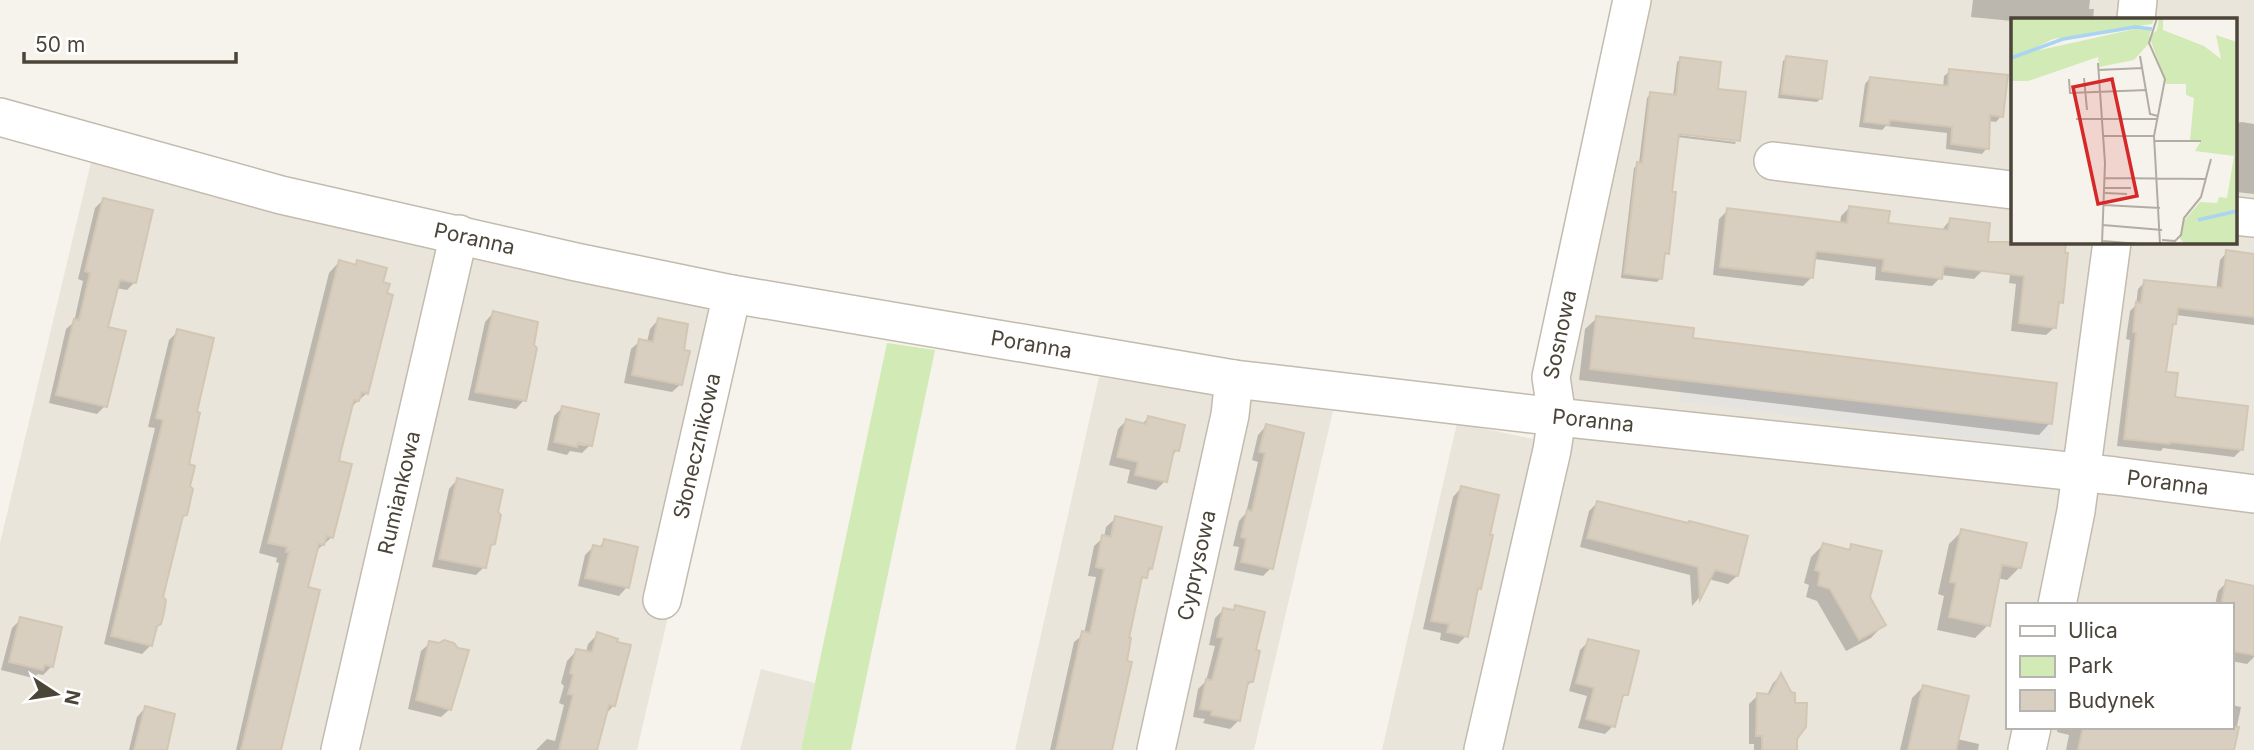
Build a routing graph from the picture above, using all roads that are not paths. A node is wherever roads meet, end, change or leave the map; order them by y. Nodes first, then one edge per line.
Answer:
1 (1632, 0) edge
2 (2138, 0) edge
3 (2136, 18) edge
4 (0, 117) edge
5 (1773, 161) dead end
6 (2011, 190) edge
7 (2236, 216) edge
8 (2254, 218) edge
9 (459, 234) junction
10 (2112, 243) edge
11 (732, 294) junction
12 (1234, 379) junction
13 (1557, 417) junction
14 (2081, 473) junction
15 (2254, 494) edge
16 (662, 600) dead end
17 (2057, 603) edge
18 (2032, 729) edge
19 (340, 750) edge
20 (1156, 750) edge
21 (1483, 750) edge
22 (2027, 750) edge

1 - 13 street, Sosnowa
2 - 3 street
4 - 9 street, Poranna
5 - 6 street
7 - 8 street
9 - 11 street, Poranna
9 - 19 street, Rumiankowa
10 - 14 street
11 - 12 street, Poranna
11 - 16 street, Słonecznikowa
12 - 13 street, Poranna
12 - 20 street, Cyprysowa
13 - 14 street, Poranna
13 - 21 street, Sosnowa
14 - 15 street, Poranna
14 - 17 street
18 - 22 street

